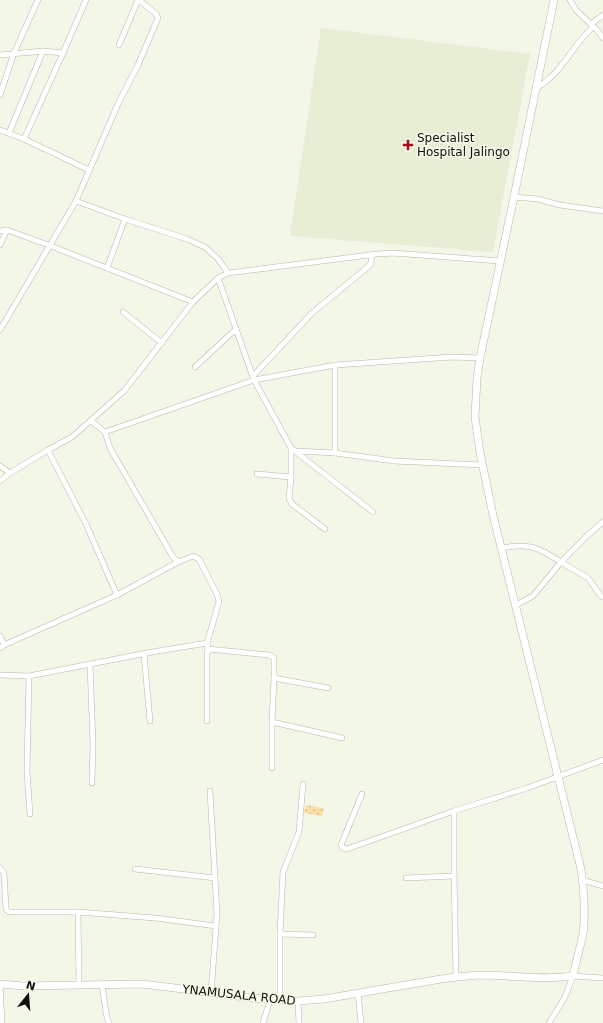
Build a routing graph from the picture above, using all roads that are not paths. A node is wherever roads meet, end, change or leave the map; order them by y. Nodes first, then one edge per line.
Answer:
1 (38, 0) edge
2 (86, 0) edge
3 (138, 0) edge
4 (554, 0) edge
5 (570, 0) edge
6 (603, 15) edge
7 (592, 26) junction
8 (603, 38) edge
9 (119, 44) dead end
10 (43, 51) junction
11 (14, 53) junction
12 (63, 54) junction
13 (0, 55) edge
14 (536, 89) junction
15 (0, 95) edge
16 (0, 130) edge
17 (9, 133) junction
18 (24, 138) junction
19 (89, 170) junction
20 (514, 197) junction
21 (76, 201) junction
22 (603, 211) edge
23 (125, 219) junction
24 (7, 230) junction
25 (0, 231) edge
26 (0, 245) edge
27 (50, 246) junction
28 (372, 255) junction
29 (500, 261) junction
30 (107, 268) junction
31 (228, 273) junction
32 (218, 278) junction
33 (193, 302) junction
34 (123, 312) dead end
35 (236, 329) junction
36 (0, 330) edge
37 (162, 343) junction
38 (480, 358) junction
39 (336, 365) junction
40 (195, 367) dead end
41 (254, 378) junction
42 (91, 421) junction
43 (105, 432) junction
44 (48, 450) junction
45 (293, 450) junction
46 (334, 453) junction
47 (482, 465) junction
48 (0, 466) edge
49 (10, 473) junction
50 (257, 474) dead end
51 (291, 477) junction
52 (0, 481) edge
53 (373, 512) dead end
54 (603, 522) edge
55 (325, 529) dead end
56 (502, 548) junction
57 (178, 562) junction
58 (561, 562) junction
59 (117, 595) junction
60 (603, 597) edge
61 (516, 605) junction
62 (0, 636) edge
63 (207, 643) junction
64 (2, 647) edge
65 (208, 649) junction
66 (144, 654) junction
67 (90, 664) junction
68 (0, 675) edge
69 (29, 676) junction
70 (274, 678) junction
71 (328, 688) dead end
72 (150, 720) dead end
73 (207, 721) dead end
74 (272, 722) junction
75 (342, 738) dead end
76 (603, 760) edge
77 (272, 768) dead end
78 (558, 777) junction
79 (92, 782) dead end
80 (303, 784) dead end
81 (210, 791) dead end
82 (362, 794) dead end
83 (454, 811) junction
84 (30, 814) dead end
85 (0, 868) edge
86 (135, 869) dead end
87 (454, 876) junction
88 (215, 878) junction
89 (406, 878) dead end
90 (582, 880) junction
91 (603, 886) edge
92 (78, 912) junction
93 (216, 926) junction
94 (280, 934) junction
95 (313, 935) dead end
96 (573, 976) junction
97 (456, 977) junction
98 (603, 978) edge
99 (0, 984) edge
100 (79, 985) junction
101 (102, 985) junction
102 (211, 992) junction
103 (358, 993) junction
104 (270, 1000) junction
105 (280, 1000) junction
106 (298, 1001) junction
107 (2, 1023) edge
108 (110, 1023) edge
109 (263, 1023) edge
110 (299, 1023) edge
111 (361, 1023) edge
112 (549, 1023) edge

1 - 11 street
2 - 12 street
3 - 9 street
3 - 19 street
4 - 14 main road
5 - 7 street
6 - 7 street
7 - 8 street
7 - 14 street
10 - 11 street
10 - 12 street
10 - 17 street
11 - 13 street
11 - 15 street
12 - 18 street
14 - 20 main road
16 - 17 street
17 - 18 street
18 - 19 street
19 - 21 street
20 - 22 street
20 - 29 main road
21 - 23 street
21 - 27 street
23 - 30 street
23 - 31 street
24 - 25 street
24 - 26 street
24 - 27 street
27 - 30 street
27 - 36 street
28 - 29 street
28 - 31 street
28 - 41 street
29 - 38 main road
30 - 33 street
31 - 32 street
32 - 33 street
32 - 35 street
33 - 37 street
34 - 37 street
35 - 40 street
35 - 41 street
37 - 42 street
38 - 39 street
38 - 47 main road
39 - 41 street
39 - 46 street
41 - 43 street
41 - 45 street
42 - 43 street
42 - 44 street
43 - 57 street
44 - 49 street
44 - 59 street
45 - 46 street
45 - 51 street
45 - 53 street
46 - 47 street
47 - 56 main road
48 - 49 street
49 - 52 street
50 - 51 street
51 - 55 street
54 - 58 street
56 - 58 street
56 - 61 main road
57 - 59 street
57 - 63 street
58 - 60 street
58 - 61 street
59 - 64 street
61 - 78 main road
62 - 64 street
63 - 65 street
63 - 66 street
65 - 70 street
65 - 73 street
66 - 67 street
66 - 72 street
67 - 69 street
67 - 79 street
68 - 69 street
69 - 84 street
70 - 71 street
70 - 74 street
74 - 75 street
74 - 77 street
76 - 78 street
78 - 83 street
78 - 90 main road
80 - 94 street
81 - 88 street
82 - 83 street
83 - 87 street
85 - 92 street
86 - 88 street
87 - 89 street
87 - 97 street
88 - 93 street
90 - 91 street
90 - 96 main road
92 - 93 street
92 - 100 street
93 - 102 street
94 - 95 street
94 - 105 street
96 - 97 main road, YNAMUSALA ROAD
96 - 98 street
96 - 112 street
97 - 103 main road, YNAMUSALA ROAD
99 - 100 main road, YNAMUSALA ROAD
99 - 107 street
100 - 101 main road, YNAMUSALA ROAD
101 - 102 main road, YNAMUSALA ROAD
101 - 108 street
102 - 104 main road, YNAMUSALA ROAD
103 - 106 main road, YNAMUSALA ROAD
103 - 111 street
104 - 105 main road, YNAMUSALA ROAD
104 - 109 street
105 - 106 main road, YNAMUSALA ROAD
106 - 110 street

